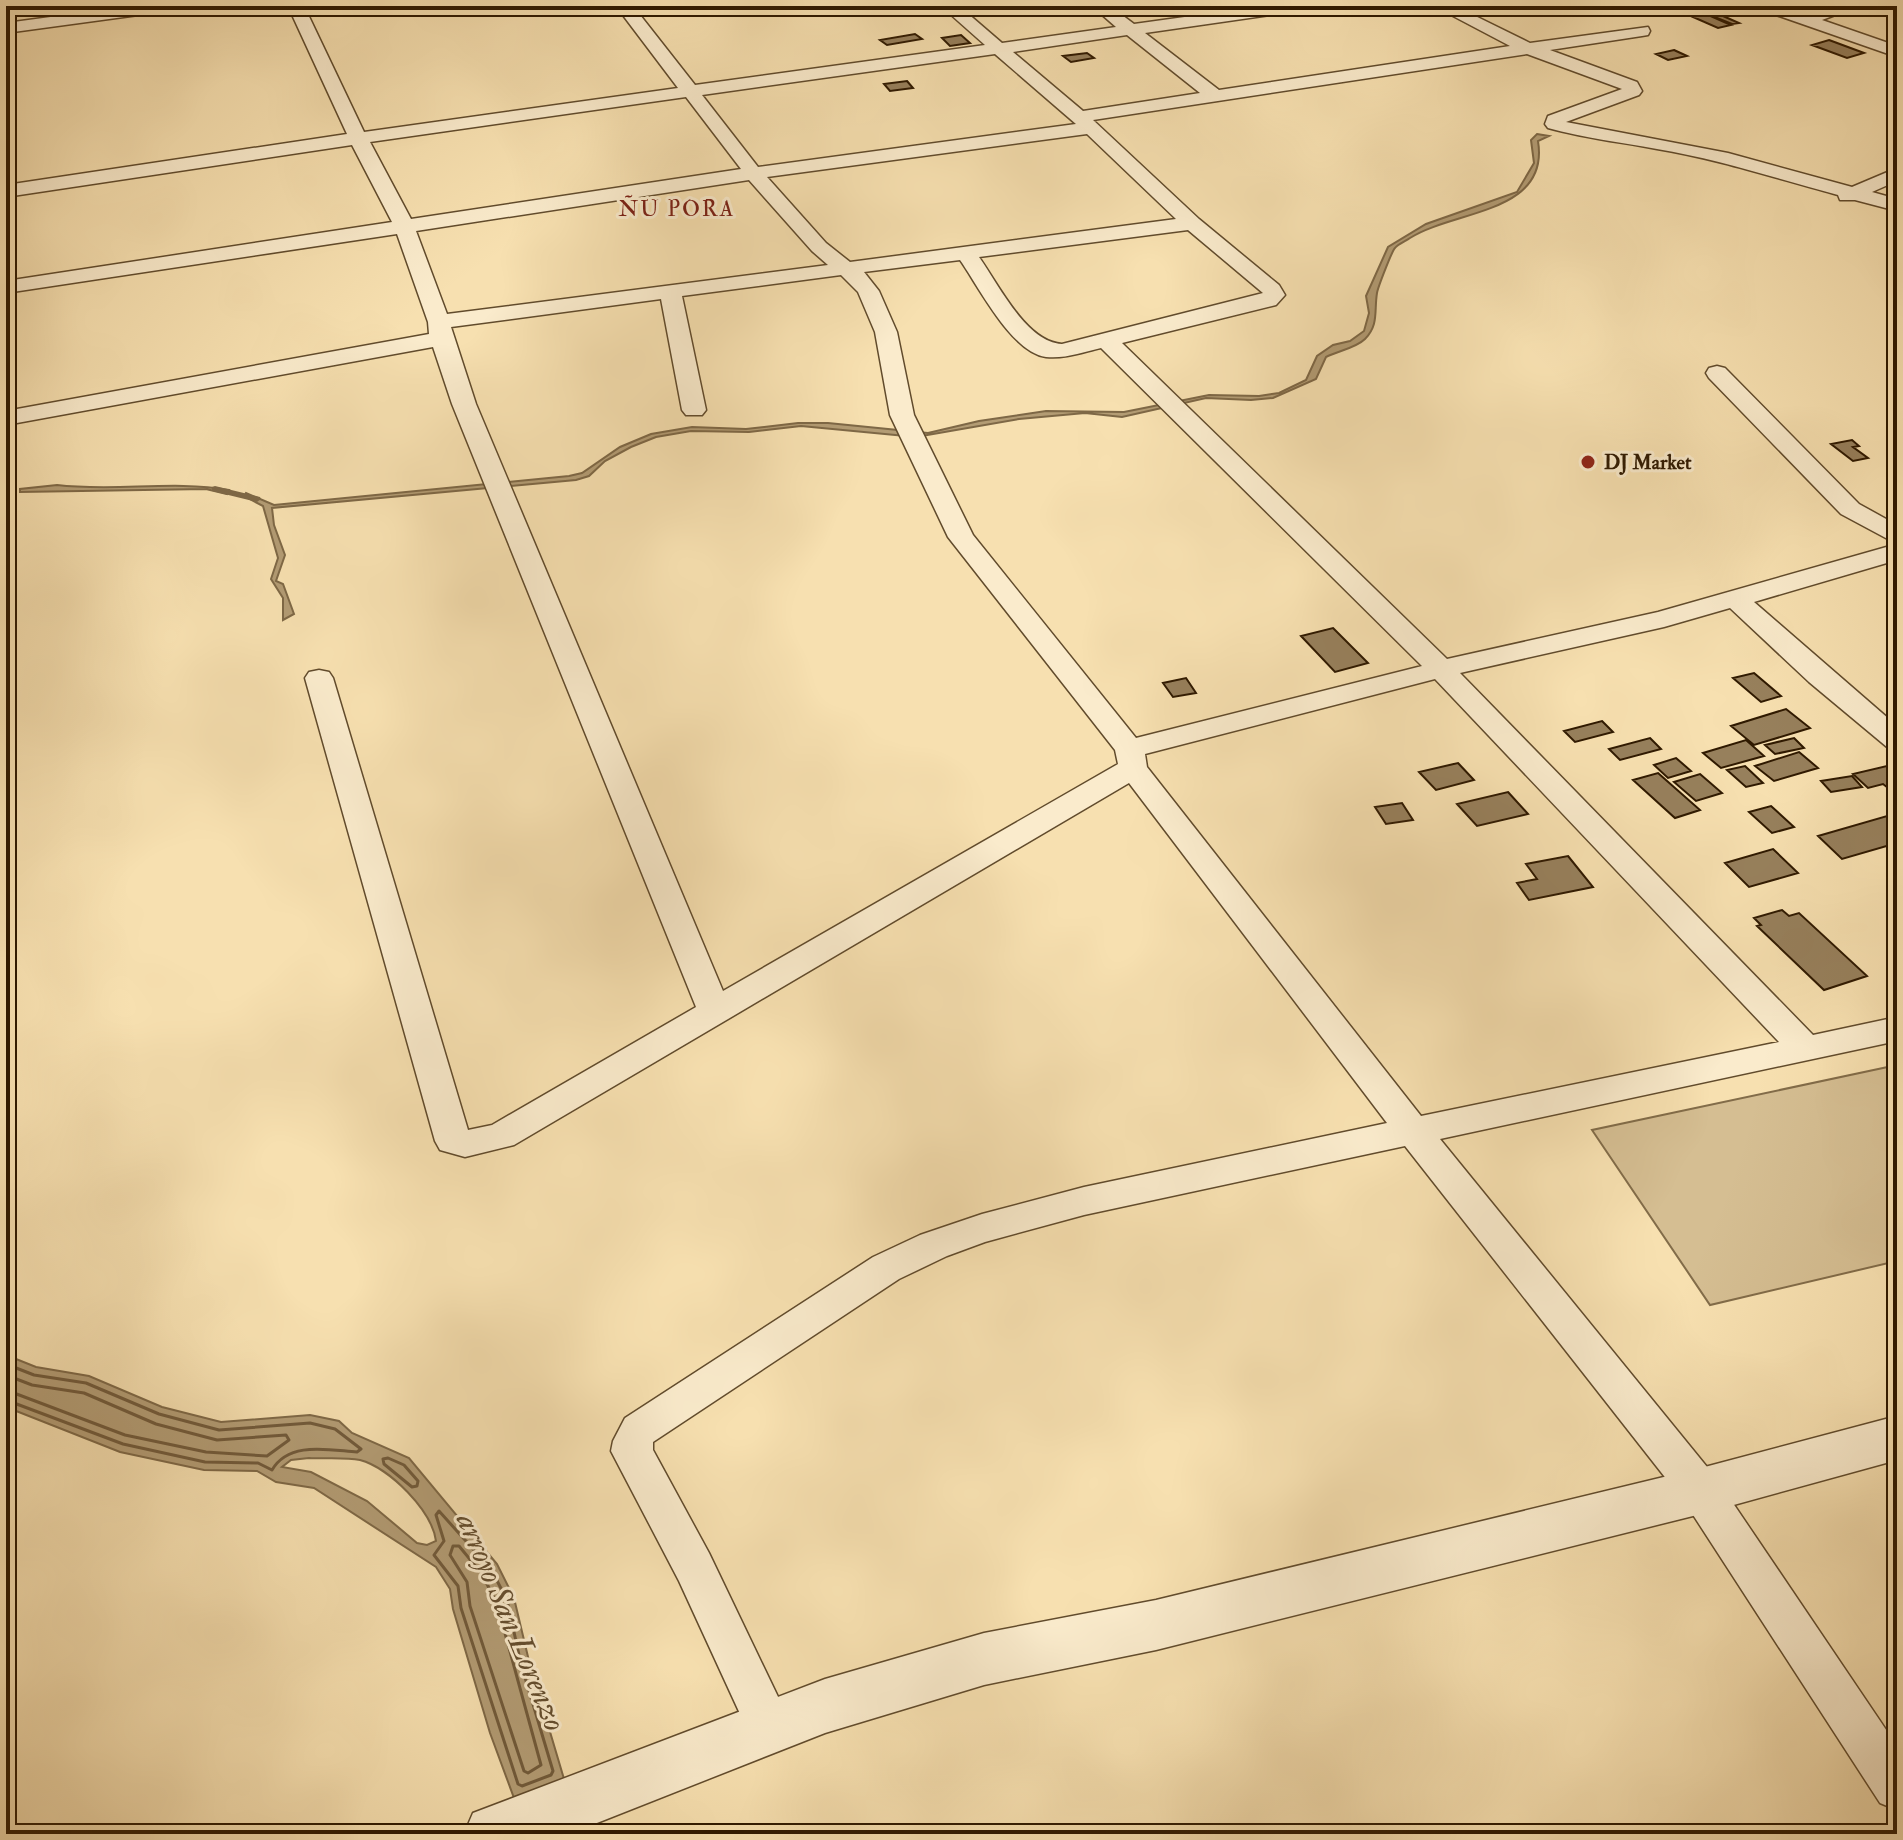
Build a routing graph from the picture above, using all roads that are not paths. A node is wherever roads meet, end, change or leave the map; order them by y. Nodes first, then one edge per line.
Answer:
1 (168, 6) edge
2 (296, 6) edge
3 (624, 6) edge
4 (949, 6) edge
5 (1100, 6) edge
6 (1299, 6) edge
7 (1442, 6) edge
8 (1765, 6) edge
9 (1851, 6) edge
10 (1806, 20) junction
11 (6, 28) edge
12 (1132, 30) junction
13 (1642, 31) dead end
14 (1525, 47) junction
15 (995, 48) junction
16 (1897, 52) edge
17 (691, 92) junction
18 (1216, 97) junction
19 (1085, 123) junction
20 (357, 136) junction
21 (755, 173) junction
22 (1897, 174) edge
23 (6, 191) edge
24 (1855, 191) junction
25 (1835, 205) dead end
26 (1897, 205) edge
27 (1192, 223) junction
28 (405, 227) junction
29 (966, 253) junction
30 (847, 269) junction
31 (6, 287) edge
32 (670, 292) junction
33 (440, 331) junction
34 (1106, 340) junction
35 (1717, 373) dead end
36 (694, 410) dead end
37 (6, 418) edge
38 (1897, 536) edge
39 (1897, 552) edge
40 (1733, 597) junction
41 (1441, 669) junction
42 (319, 678) dead end
43 (1897, 741) edge
44 (1131, 758) junction
45 (715, 1012) junction
46 (1897, 1029) edge
47 (1805, 1048) junction
48 (1412, 1130) junction
49 (1897, 1438) edge
50 (1701, 1491) junction
51 (769, 1726) junction
52 (1897, 1787) edge
53 (494, 1834) edge

1 - 11 street
2 - 20 street
3 - 17 street
4 - 15 street
5 - 12 street
6 - 12 street
7 - 14 street
8 - 10 street
9 - 10 street
10 - 16 street
12 - 15 street
12 - 18 street
13 - 14 street
14 - 18 street
14 - 24 street
15 - 17 street
15 - 19 street
17 - 20 street
17 - 21 street
18 - 19 street
19 - 21 street
19 - 27 street
20 - 23 street
20 - 28 street
21 - 28 street
21 - 30 street
22 - 24 street
24 - 25 street
24 - 26 street
27 - 29 street
27 - 34 street
28 - 31 street
28 - 33 street
29 - 30 street
29 - 34 street
30 - 32 street
30 - 44 street
32 - 33 street
32 - 36 street
33 - 37 street
33 - 45 street
34 - 41 street
35 - 38 street
39 - 40 street
40 - 41 street
40 - 43 street
41 - 44 street
41 - 47 street
42 - 45 street
44 - 45 street
44 - 48 street
46 - 47 street
47 - 48 street
48 - 50 street
48 - 51 street
49 - 50 street
50 - 51 street
50 - 52 street
51 - 53 street

